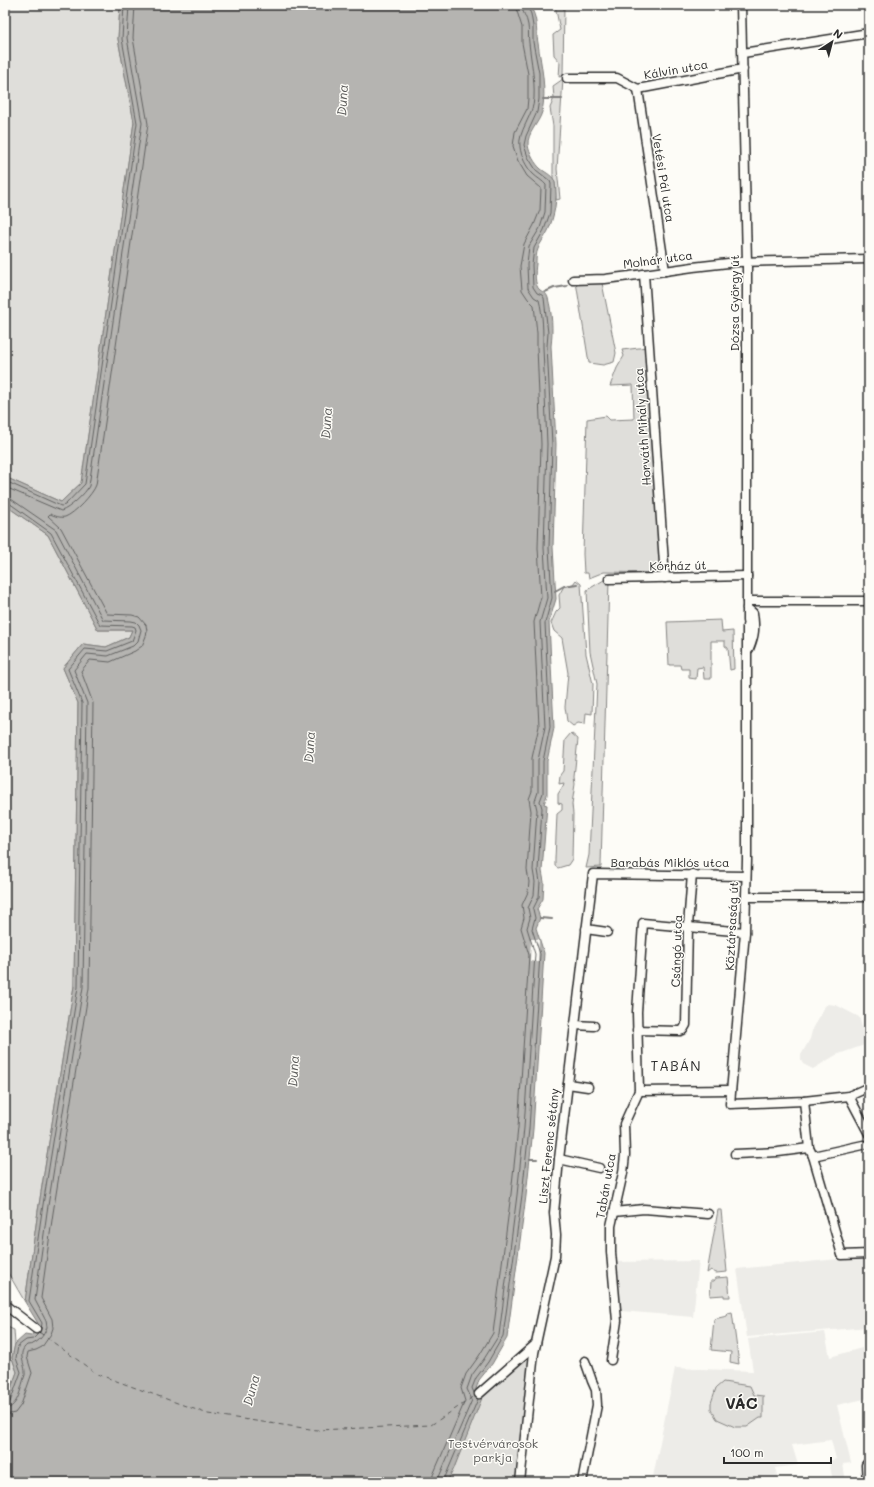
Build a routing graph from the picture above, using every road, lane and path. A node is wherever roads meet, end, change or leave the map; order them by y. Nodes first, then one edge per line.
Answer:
1 (741, 5) edge
2 (869, 34) edge
3 (743, 53) junction
4 (743, 69) junction
5 (566, 78) dead end
6 (638, 89) junction
7 (869, 259) edge
8 (747, 262) junction
9 (665, 270) junction
10 (644, 274) junction
11 (573, 280) dead end
12 (747, 576) junction
13 (665, 578) junction
14 (609, 579) dead end
15 (869, 600) edge
16 (747, 604) junction
17 (747, 653) junction
18 (593, 874) joint
19 (692, 874) junction
20 (746, 876) junction
21 (746, 897) junction
22 (869, 897) edge
23 (688, 926) junction
24 (586, 929) junction
25 (608, 932) dead end
26 (745, 932) junction
27 (574, 1025) junction
28 (594, 1026) dead end
29 (637, 1030) junction
30 (568, 1084) junction
31 (588, 1087) dead end
32 (869, 1088) edge
33 (731, 1090) junction
34 (639, 1091) junction
35 (849, 1096) junction
36 (804, 1100) junction
37 (869, 1134) edge
38 (863, 1145) dead end
39 (809, 1148) junction
40 (735, 1154) dead end
41 (813, 1156) junction
42 (559, 1159) junction
43 (599, 1168) dead end
44 (614, 1212) junction
45 (708, 1214) dead end
46 (869, 1254) edge
47 (5, 1306) edge
48 (5, 1309) edge
49 (15, 1314) junction
50 (36, 1329) dead end
51 (536, 1344) junction
52 (585, 1360) dead end
53 (611, 1360) dead end
54 (479, 1394) dead end
55 (869, 1462) edge
56 (520, 1482) edge
57 (582, 1482) edge
58 (867, 1482) edge

1 - 3 street, Dózsa György út
2 - 3 street
3 - 4 street, Dózsa György út
4 - 6 street, Kálvin utca
4 - 8 street, Dózsa György út
5 - 6 street, Kálvin utca
6 - 9 street, Vetési Pál utca
7 - 8 street, Molnár utca
8 - 9 street, Molnár utca
8 - 12 street, Dózsa György út
9 - 10 street, Molnár utca
10 - 11 street, Molnár utca
10 - 13 street, Horváth Mihály utca
12 - 13 street, Kórház út
12 - 16 street, Dózsa György út
13 - 14 street, Kórház út
15 - 16 street
16 - 17 street, Köztársaság út
16 - 17 street, Köztársaság út
17 - 20 street, Köztársaság út
18 - 19 street, Barabás Miklós utca
18 - 24 street, Liszt Ferenc sétány
19 - 20 street, Barabás Miklós utca
19 - 23 street, Csángó utca
20 - 21 street, Köztársaság út
21 - 22 street
21 - 26 street, Köztársaság út
23 - 26 street
23 - 29 street, Csángó utca
23 - 29 street, Tabán utca
24 - 25 street
24 - 27 street, Liszt Ferenc sétány
26 - 33 street, Köztársaság út
27 - 28 street
27 - 30 street, Liszt Ferenc sétány
29 - 34 street, Tabán utca
30 - 31 street
30 - 42 street, Liszt Ferenc sétány
32 - 35 street
33 - 34 street
33 - 36 street, Köztársaság út
34 - 44 street, Tabán utca
35 - 36 street
35 - 37 street
36 - 39 street
38 - 41 street
39 - 40 street
39 - 41 street
41 - 46 street
42 - 43 street
42 - 51 street, Liszt Ferenc sétány
44 - 45 street
44 - 53 street, Tabán utca
47 - 49 street
48 - 49 street
49 - 50 street
51 - 54 street
51 - 56 street, Liszt Ferenc sétány
52 - 57 street
55 - 58 street

